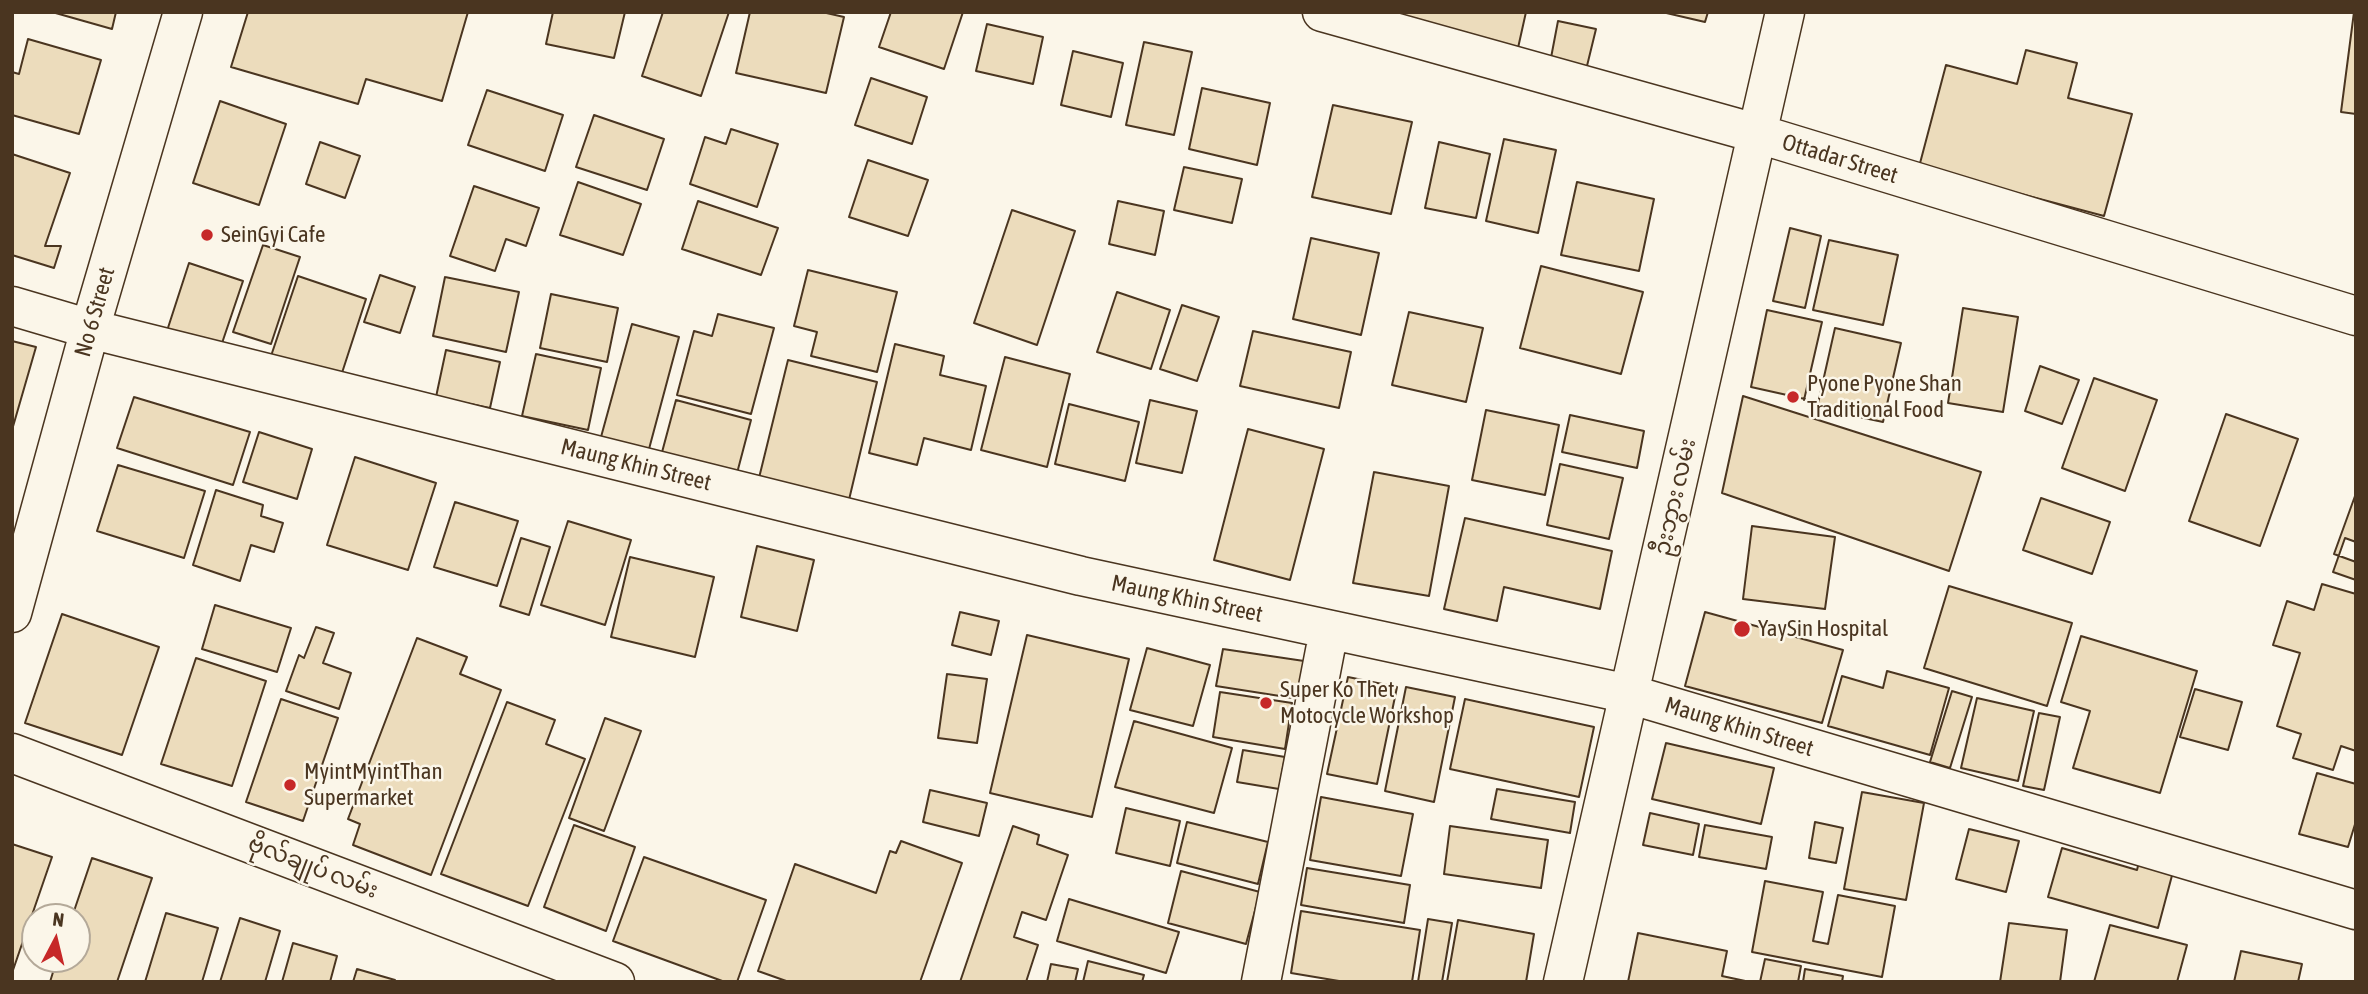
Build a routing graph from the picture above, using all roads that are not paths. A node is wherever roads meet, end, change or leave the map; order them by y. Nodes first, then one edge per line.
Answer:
1 (183, 12) edge
2 (1322, 12) edge
3 (1785, 12) edge
4 (1759, 134) junction
5 (12, 306) edge
6 (2356, 316) edge
7 (90, 329) junction
8 (12, 613) edge
9 (1329, 630) junction
10 (1629, 694) junction
11 (12, 752) edge
12 (2356, 909) edge
13 (615, 982) edge
14 (1261, 982) edge
15 (1563, 982) edge

1 - 7 street, No 6 Street
2 - 4 street, Ottadar Street
3 - 4 street, ဦးဘွား လမ်း
4 - 6 street, Ottadar Street
4 - 10 street, ဦးဘွား လမ်း
5 - 7 street, Maung Khin Street
7 - 8 street, No 6 Street
7 - 9 street, Maung Khin Street
9 - 10 street, Maung Khin Street
9 - 14 street
10 - 12 street, Maung Khin Street
10 - 15 street, ဦးဘွား လမ်း
11 - 13 street, ဗိုလ်ချုပ် လမ်း

